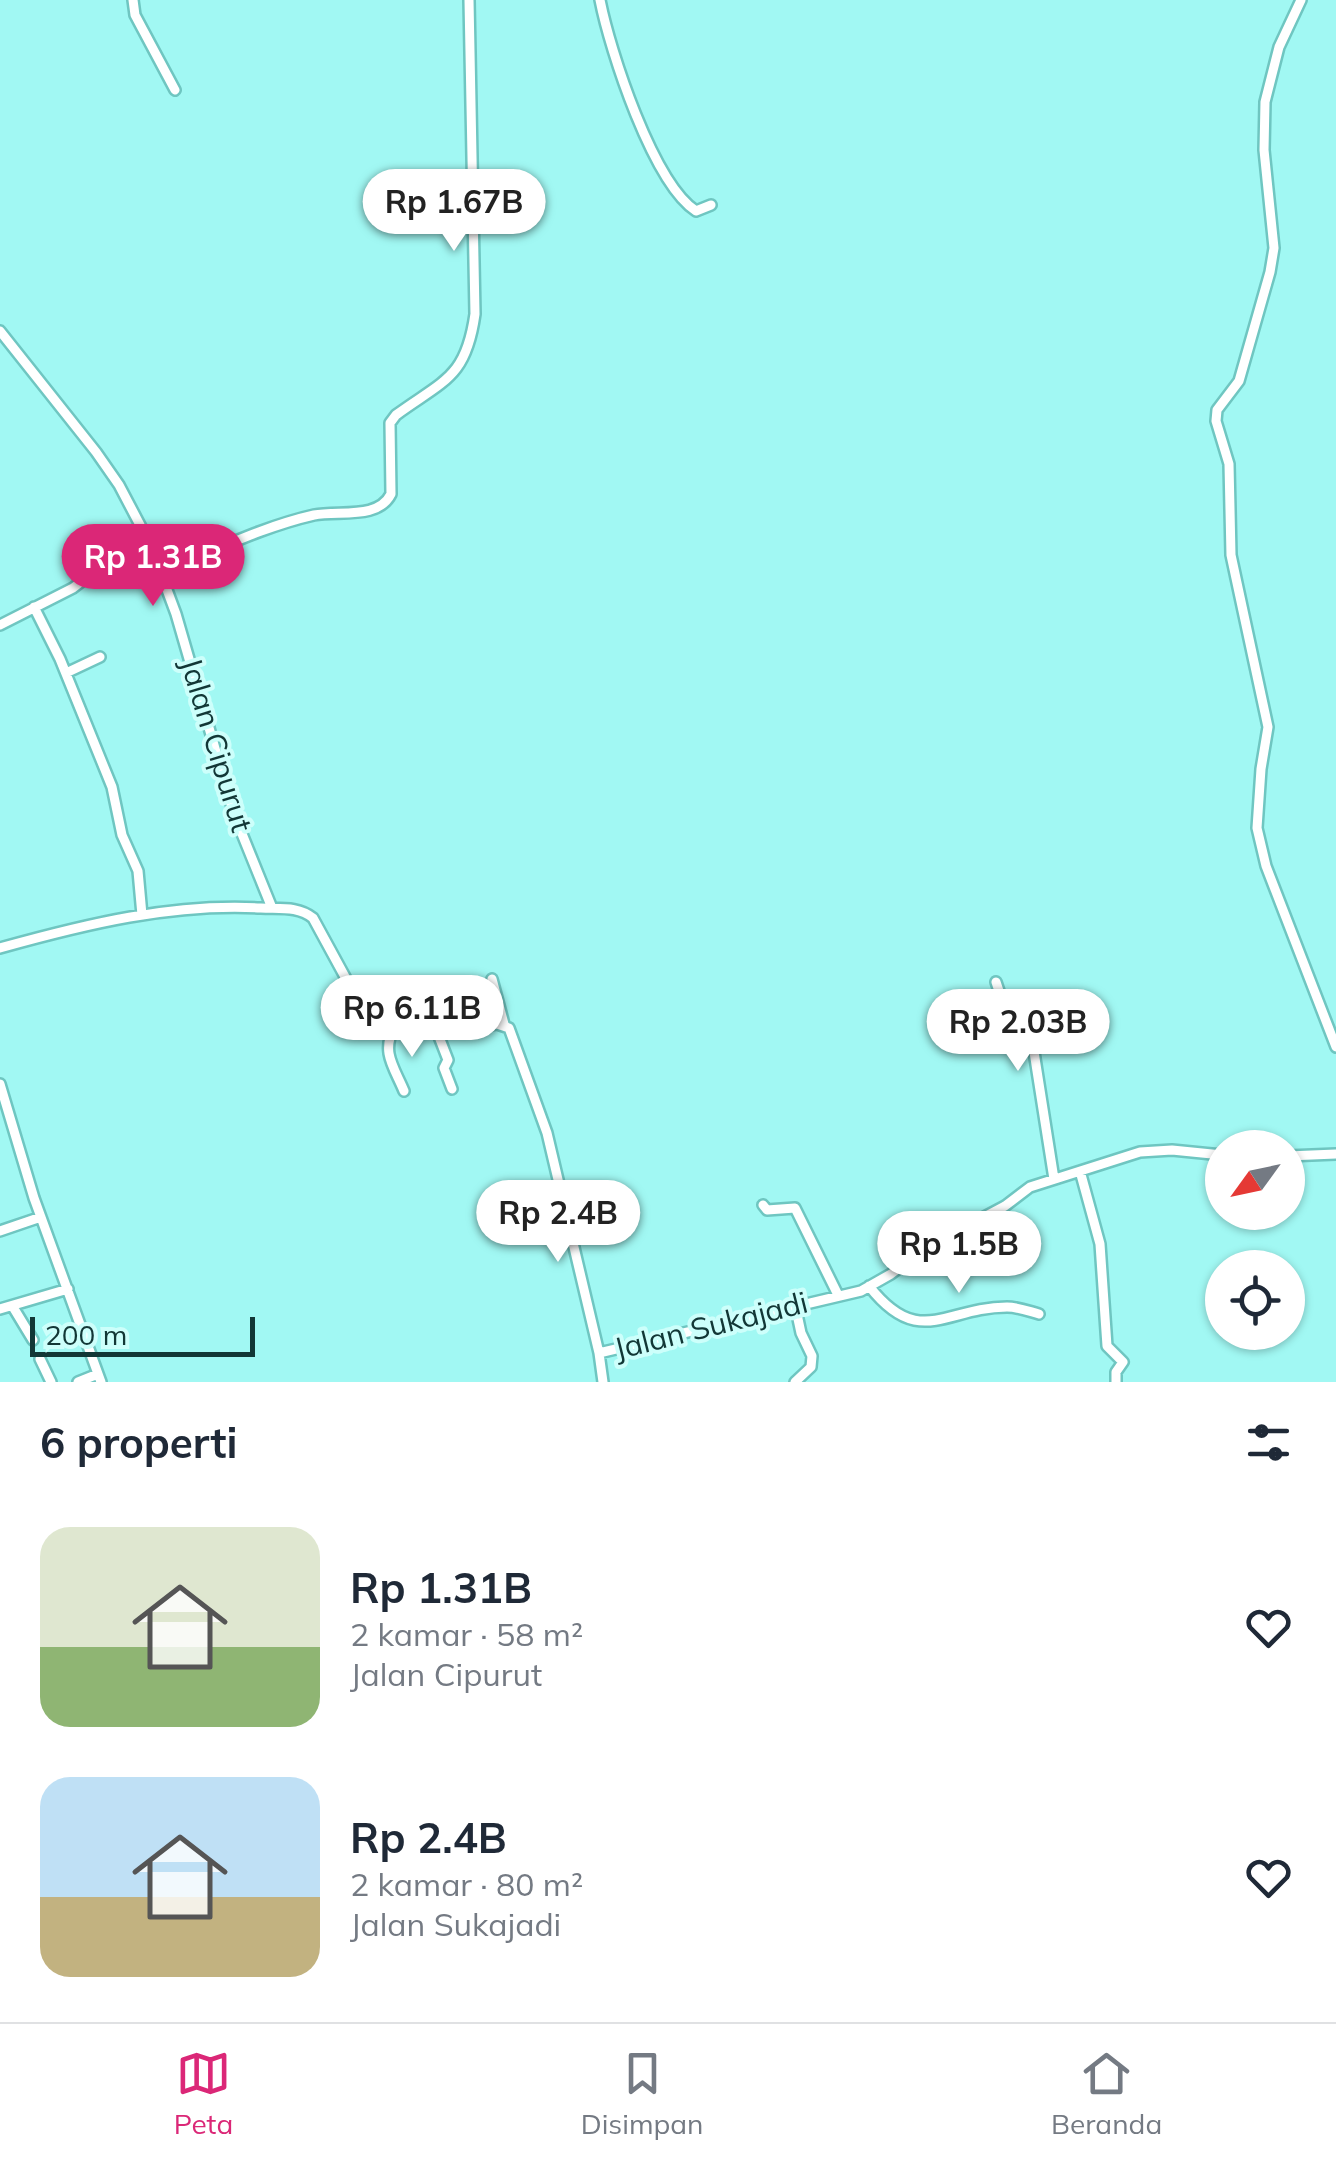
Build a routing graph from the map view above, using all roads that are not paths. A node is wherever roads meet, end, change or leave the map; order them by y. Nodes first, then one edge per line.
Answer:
1 (134, 0) edge
2 (468, 0) edge
3 (600, 0) edge
4 (1302, 0) edge
5 (175, 90) dead end
6 (711, 205) dead end
7 (0, 331) edge
8 (146, 536) junction
9 (160, 572) junction
10 (34, 607) junction
11 (0, 625) edge
12 (100, 657) dead end
13 (66, 673) junction
14 (272, 908) junction
15 (142, 915) junction
16 (0, 948) edge
17 (492, 979) dead end
18 (996, 982) dead end
19 (504, 1024) junction
20 (394, 1028) junction
21 (436, 1029) junction
22 (1336, 1048) edge
23 (452, 1089) dead end
24 (1, 1090) edge
25 (404, 1091) dead end
26 (1205, 1153) edge
27 (1336, 1154) edge
28 (1305, 1155) edge
29 (1080, 1171) junction
30 (1054, 1179) junction
31 (763, 1205) dead end
32 (40, 1216) junction
33 (0, 1231) edge
34 (869, 1286) junction
35 (68, 1289) junction
36 (838, 1296) junction
37 (795, 1305) junction
38 (12, 1307) junction
39 (0, 1309) edge
40 (1038, 1314) dead end
41 (33, 1340) dead end
42 (599, 1353) junction
43 (40, 1358) dead end
44 (100, 1378) edge
45 (51, 1382) edge
46 (78, 1382) edge
47 (603, 1382) edge
48 (796, 1382) edge
49 (1116, 1382) edge

1 - 5 street
2 - 9 street
3 - 6 street
4 - 22 street
7 - 8 street, Jalan Cipurut
8 - 9 street, Jalan Cipurut
8 - 10 street
9 - 14 street, Jalan Cipurut
10 - 11 street
10 - 13 street
12 - 13 street
13 - 15 street
14 - 15 street
14 - 20 street
15 - 16 street
17 - 19 street, Jalan Sukajadi
18 - 30 street
19 - 21 street
19 - 42 street, Jalan Sukajadi
20 - 21 street
20 - 25 street
21 - 23 street
24 - 32 street
26 - 29 street, Jalan Sukajadi
27 - 28 street
29 - 30 street, Jalan Sukajadi
29 - 49 street
30 - 34 street, Jalan Sukajadi
31 - 36 street
32 - 33 street
32 - 35 street
34 - 36 street, Jalan Sukajadi
34 - 40 street
35 - 38 street
35 - 44 street
36 - 37 street, Jalan Sukajadi
37 - 42 street, Jalan Sukajadi
37 - 48 street
38 - 39 street
38 - 41 street
42 - 47 street
43 - 45 street
44 - 46 street

